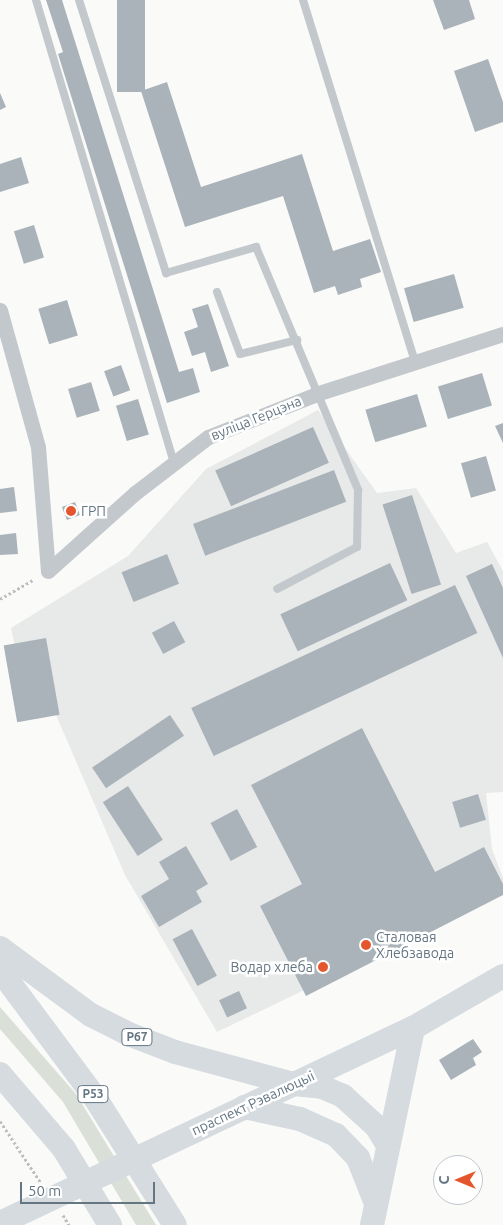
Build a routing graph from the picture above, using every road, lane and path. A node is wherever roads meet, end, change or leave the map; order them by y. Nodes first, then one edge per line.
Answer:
1 (36, 0) edge
2 (79, 0) edge
3 (303, 0) edge
4 (217, 292) dead end
5 (0, 310) edge
6 (503, 334) edge
7 (297, 340) junction
8 (415, 362) junction
9 (320, 393) junction
10 (174, 463) junction
11 (48, 571) junction
12 (277, 589) dead end
13 (0, 599) edge
14 (0, 948) edge
15 (0, 970) edge
16 (503, 976) edge
17 (413, 1028) junction
18 (0, 1074) edge
19 (294, 1084) junction
20 (239, 1109) junction
21 (0, 1121) edge
22 (388, 1145) junction
23 (44, 1186) dead end
24 (375, 1201) junction
25 (59, 1210) dead end
26 (3, 1222) edge
27 (69, 1225) edge
28 (110, 1225) edge
29 (175, 1225) edge
30 (372, 1225) edge

1 - 10 lane
2 - 7 lane
3 - 8 lane
4 - 7 lane
5 - 11 street
6 - 8 street, вуліца Герцэна
7 - 9 lane
8 - 9 street, вуліца Герцэна
9 - 10 street, вуліца Герцэна
9 - 12 lane
10 - 11 street, вуліца Герцэна
11 - 13 path
14 - 19 main road, Р67
15 - 29 main road, Р53
16 - 17 main road, праспект Рэвалюцыі
17 - 19 main road, праспект Рэвалюцыі
17 - 22 main road
18 - 28 main road
19 - 20 main road, праспект Рэвалюцыі
19 - 22 main road, Р67
20 - 24 main road
20 - 26 main road, праспект Рэвалюцыі
21 - 23 path
22 - 24 main road
24 - 30 main road
25 - 27 path

